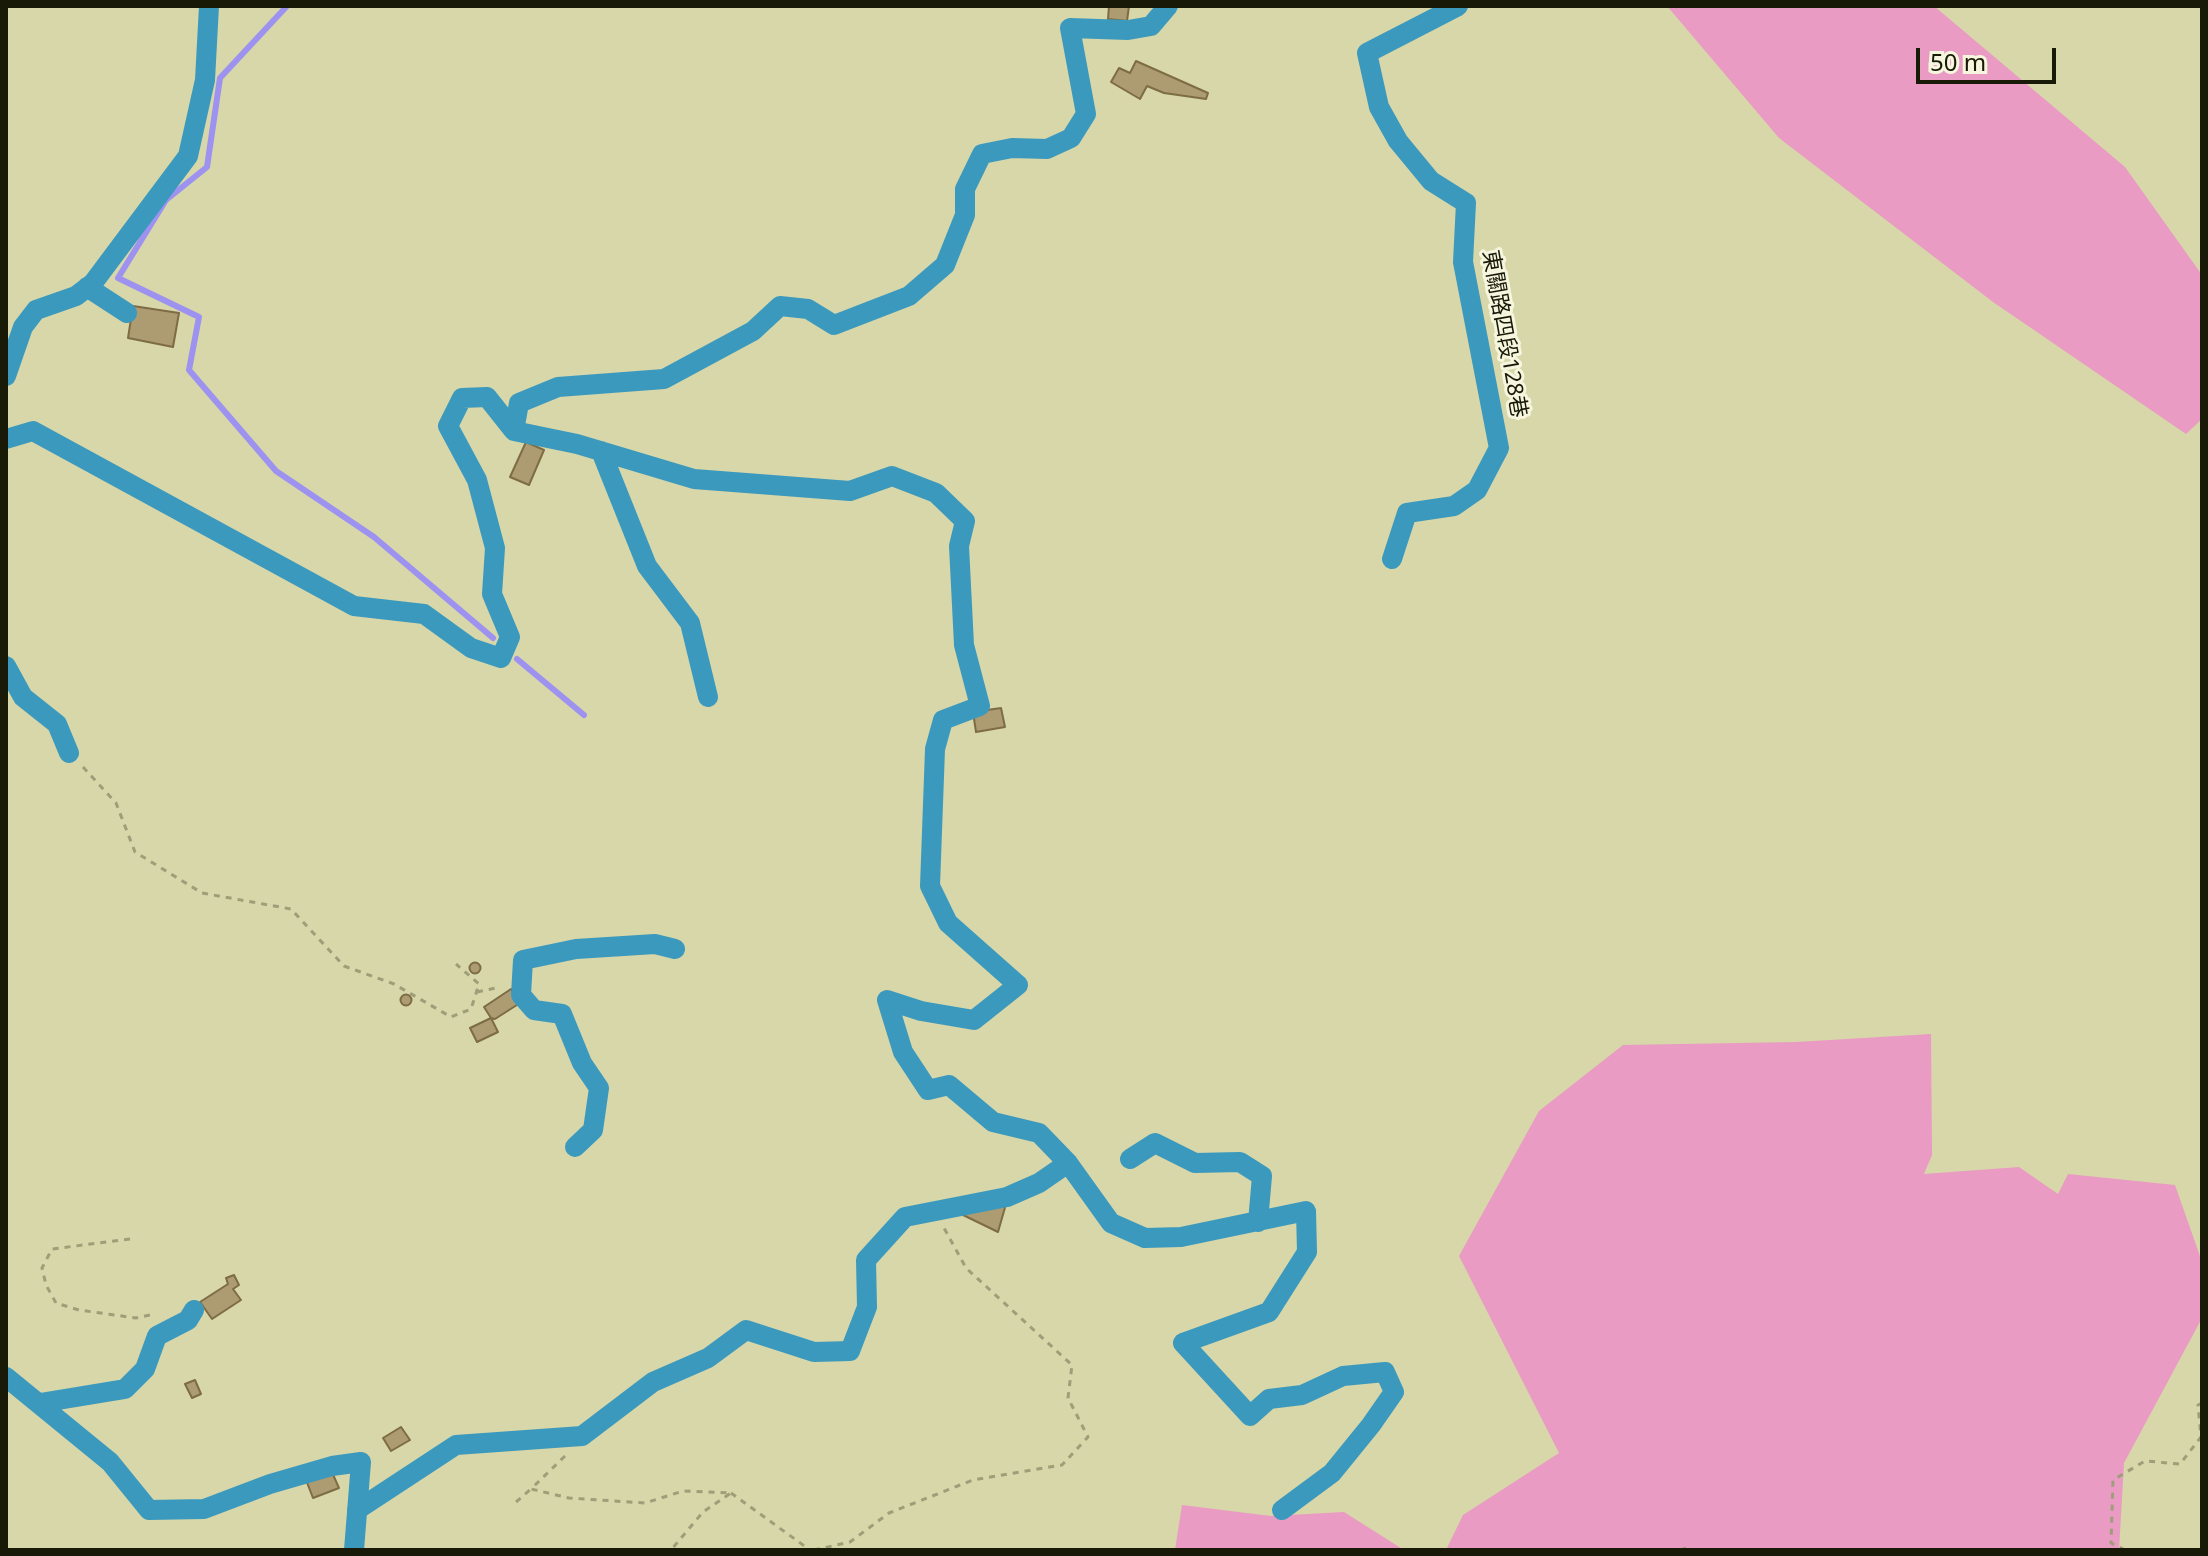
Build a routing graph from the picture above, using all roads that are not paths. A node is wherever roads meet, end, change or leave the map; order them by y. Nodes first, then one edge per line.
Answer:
1 (209, 6) edge
2 (1168, 6) edge
3 (1458, 6) edge
4 (87, 287) junction
5 (127, 313) dead end
6 (6, 376) edge
7 (514, 431) junction
8 (6, 439) edge
9 (601, 451) junction
10 (1392, 559) dead end
11 (6, 666) edge
12 (708, 697) dead end
13 (69, 753) road end
14 (675, 949) dead end
15 (575, 1147) dead end
16 (1130, 1159) dead end
17 (1068, 1163) junction
18 (1258, 1222) junction
19 (194, 1310) road end
20 (6, 1377) edge
21 (40, 1403) junction
22 (357, 1510) junction
23 (1282, 1510) dead end
24 (354, 1550) edge

1 - 4 street
2 - 7 street
3 - 10 street, 東關路四段128巷
4 - 5 street
4 - 6 street
7 - 8 street
7 - 9 street
9 - 12 street
9 - 17 street
11 - 13 street
14 - 15 street
16 - 18 street
17 - 18 street
17 - 22 street
18 - 23 street
19 - 21 street
20 - 21 street
21 - 22 street
22 - 24 street

